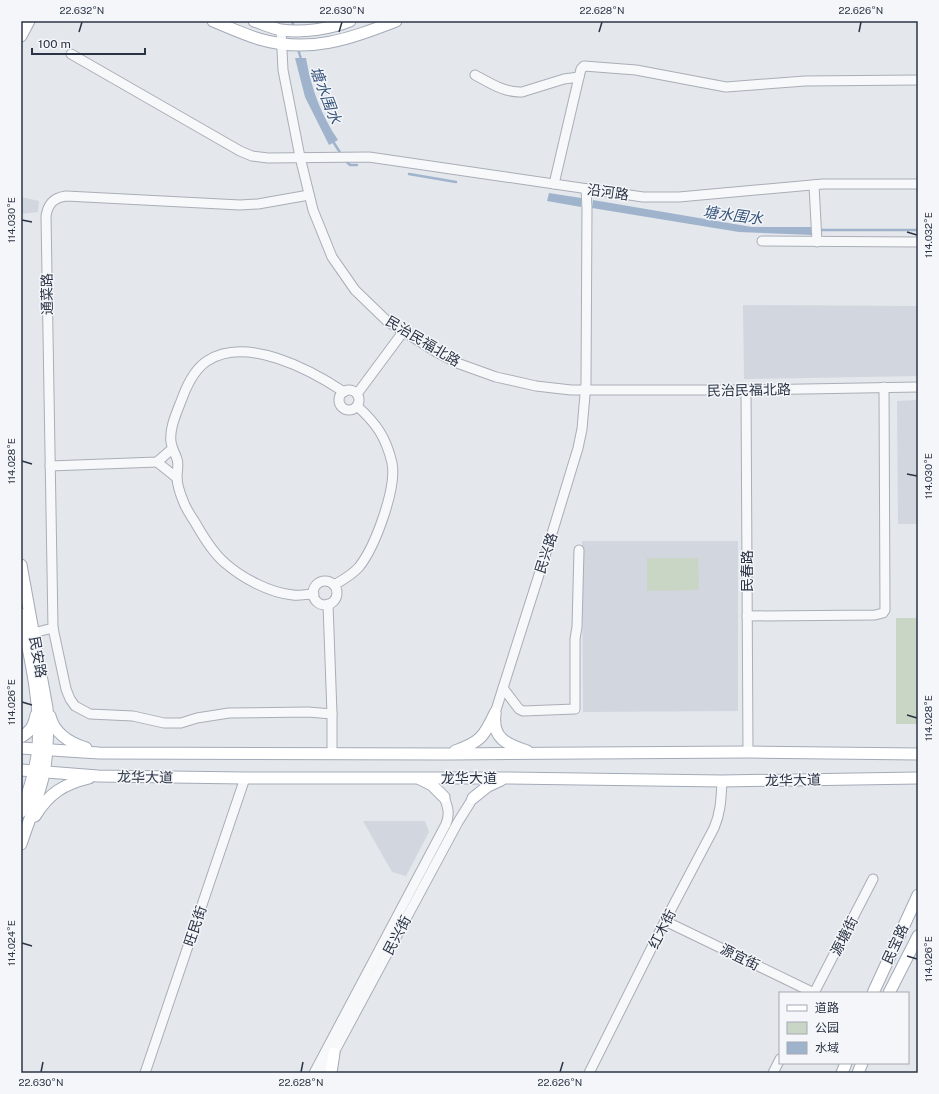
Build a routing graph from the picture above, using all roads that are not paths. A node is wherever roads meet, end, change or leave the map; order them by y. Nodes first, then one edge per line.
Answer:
1 (29, 21) edge
2 (212, 21) edge
3 (254, 21) edge
4 (350, 21) edge
5 (396, 21) edge
6 (285, 30) junction
7 (21, 36) edge
8 (287, 44) junction
9 (71, 54) dead end
10 (475, 75) dead end
11 (579, 77) junction
12 (918, 80) edge
13 (300, 157) junction
14 (554, 184) junction
15 (918, 184) edge
16 (814, 185) junction
17 (586, 191) junction
18 (309, 195) junction
19 (816, 239) junction
20 (762, 242) dead end
21 (918, 242) edge
22 (403, 332) junction
23 (884, 387) junction
24 (918, 387) edge
25 (746, 390) junction
26 (585, 391) junction
27 (344, 392) junction
28 (357, 394) junction
29 (357, 406) junction
30 (172, 449) junction
31 (157, 462) junction
32 (50, 466) junction
33 (177, 478) junction
34 (579, 550) dead end
35 (21, 565) edge
36 (334, 585) junction
37 (314, 594) junction
38 (328, 604) junction
39 (21, 614) edge
40 (747, 616) junction
41 (53, 628) junction
42 (33, 633) junction
43 (503, 688) junction
44 (40, 694) junction
45 (495, 713) junction
46 (332, 714) junction
47 (21, 737) edge
48 (21, 748) edge
49 (42, 749) junction
50 (748, 752) junction
51 (99, 753) junction
52 (533, 753) junction
53 (332, 754) junction
54 (448, 754) junction
55 (918, 754) edge
56 (21, 770) edge
57 (39, 772) junction
58 (98, 776) junction
59 (245, 778) junction
60 (413, 778) junction
61 (509, 778) junction
62 (913, 778) edge
63 (722, 781) junction
64 (918, 782) edge
65 (444, 797) joint
66 (473, 798) joint
67 (21, 812) edge
68 (22, 841) edge
69 (873, 879) dead end
70 (918, 895) edge
71 (665, 921) junction
72 (918, 936) edge
73 (812, 992) edge
74 (815, 992) edge
75 (873, 992) edge
76 (890, 992) edge
77 (334, 1052) junction
78 (779, 1061) edge
79 (145, 1073) edge
80 (314, 1073) edge
81 (324, 1073) edge
82 (331, 1073) edge
83 (589, 1073) edge
84 (773, 1073) edge

1 - 7 main road
2 - 8 main road
3 - 6 main road
4 - 6 main road
5 - 8 main road
6 - 8 street, 民治民福北路
8 - 13 street, 民治民福北路
9 - 13 street, 沿河路
10 - 11 street
11 - 12 street
11 - 14 street
13 - 14 street, 沿河路
13 - 18 street, 民治民福北路
14 - 17 street, 沿河路
15 - 16 street, 沿河路
16 - 17 street, 沿河路
16 - 19 street
17 - 26 street, 民兴路
18 - 22 street, 民治民福北路
18 - 32 street, 通菜路
19 - 20 street
19 - 21 street
22 - 26 street, 民治民福北路
22 - 28 street
23 - 24 street, 民治民福北路
23 - 25 street, 民治民福北路
23 - 40 street
25 - 26 street, 民治民福北路
25 - 40 street, 民春路
26 - 43 street, 民兴路
27 - 28 street
27 - 29 street
27 - 30 street
28 - 29 street
29 - 36 street
30 - 31 street
30 - 33 street
31 - 32 street
31 - 33 street
32 - 41 street, 通菜路
33 - 37 street
34 - 43 street
35 - 42 main road, 民安路
36 - 37 street
36 - 38 street
37 - 38 street
38 - 46 street
39 - 44 main road, 民安路
40 - 50 street, 民春路
41 - 42 street
41 - 46 street, 通菜路
42 - 44 main road, 民安路
43 - 45 street, 民兴路
44 - 47 main road
44 - 49 main road, 民安路
44 - 51 main road
45 - 52 main road
45 - 54 main road
46 - 53 street
48 - 49 main road, 龙华大道
49 - 51 main road, 龙华大道
49 - 57 main road, 民安路
50 - 52 main road, 龙华大道
50 - 55 main road, 龙华大道
51 - 53 main road, 龙华大道
52 - 54 main road, 龙华大道
53 - 54 main road, 龙华大道
56 - 57 main road, 龙华大道
57 - 58 main road, 龙华大道
57 - 67 main road
57 - 68 main road
58 - 59 main road, 龙华大道
58 - 68 main road
59 - 60 main road, 龙华大道
59 - 79 street, 旺民街
60 - 61 main road, 龙华大道
60 - 65 main road
61 - 63 main road, 龙华大道
61 - 66 main road
62 - 63 main road, 龙华大道
62 - 64 main road
63 - 71 street, 红木街
65 - 80 street, 民兴街
66 - 77 street, 民兴街
69 - 74 street, 源塘街
70 - 75 main road, 民宝路
71 - 73 street, 源宜街
71 - 83 street, 红木街
72 - 76 main road, 民宝路
77 - 81 street, 民兴街
77 - 82 main road
78 - 84 street

